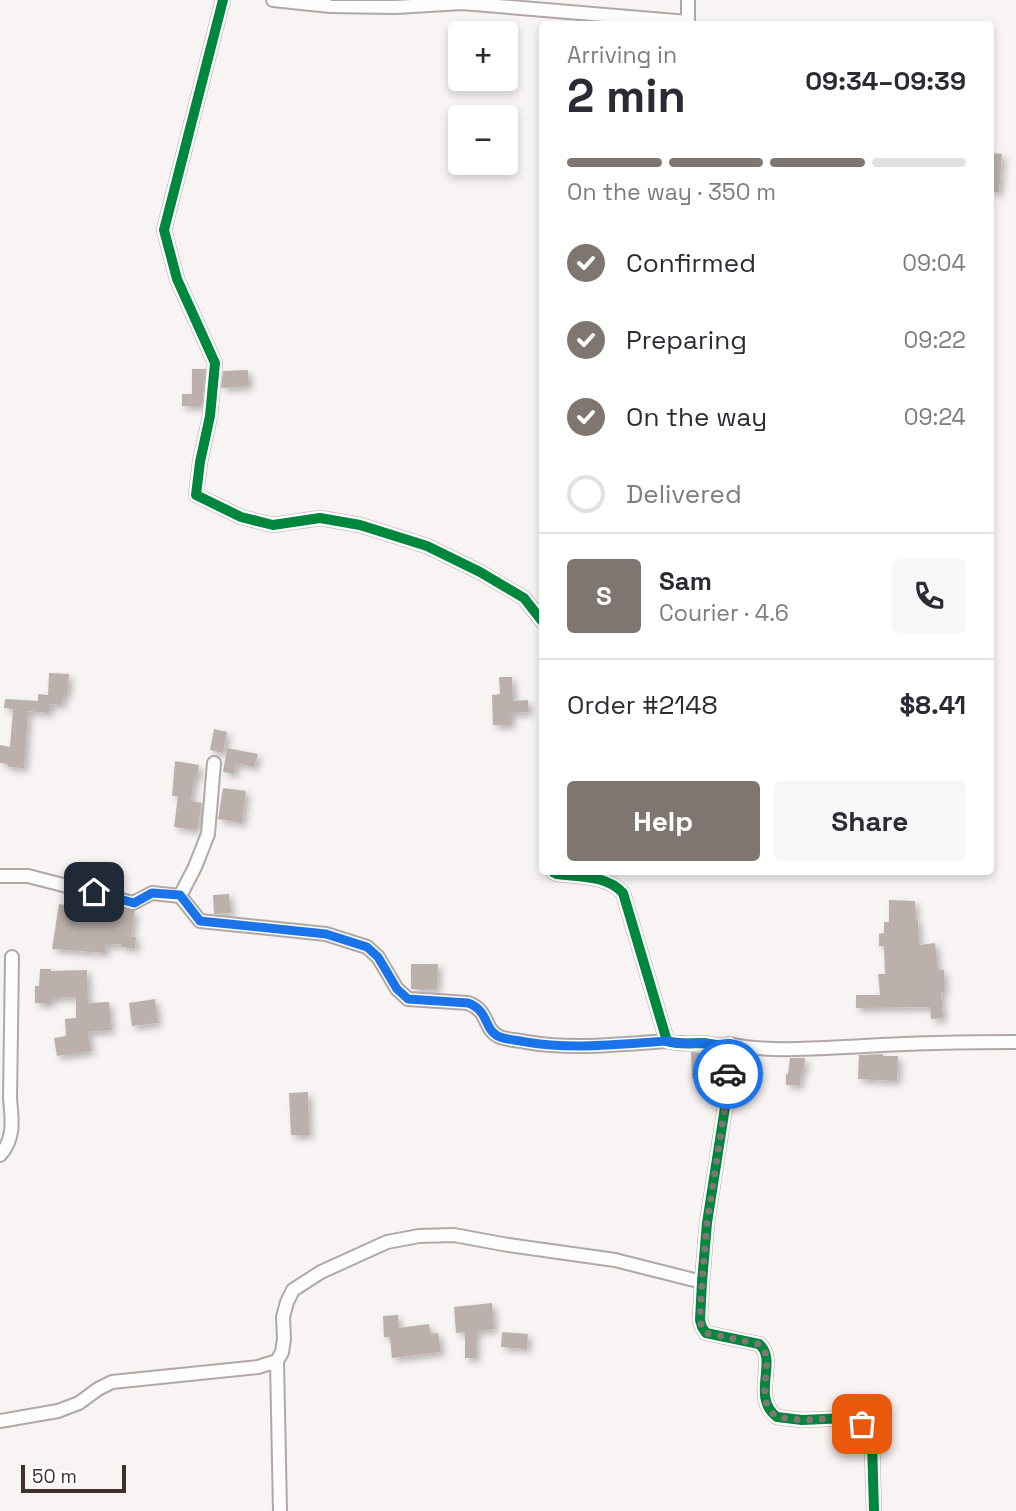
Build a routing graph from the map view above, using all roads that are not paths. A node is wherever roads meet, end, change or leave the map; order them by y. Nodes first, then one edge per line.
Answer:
1 (223, 0) edge
2 (272, 0) edge
3 (688, 0) edge
4 (665, 21) edge
5 (688, 21) edge
6 (539, 617) edge
7 (214, 763) dead end
8 (564, 875) edge
9 (0, 876) edge
10 (180, 895) junction
11 (12, 957) dead end
12 (667, 1041) junction
13 (1016, 1042) edge
14 (729, 1044) junction
15 (0, 1155) edge
16 (702, 1282) junction
17 (277, 1362) junction
18 (0, 1421) edge
19 (280, 1511) edge
20 (874, 1511) edge

1 - 6 street
2 - 4 street
3 - 5 street
7 - 10 street
8 - 12 street
9 - 10 street
10 - 12 street
11 - 15 street
12 - 14 street
13 - 14 street
14 - 16 street
16 - 17 street
16 - 20 street
17 - 18 street
17 - 19 street

